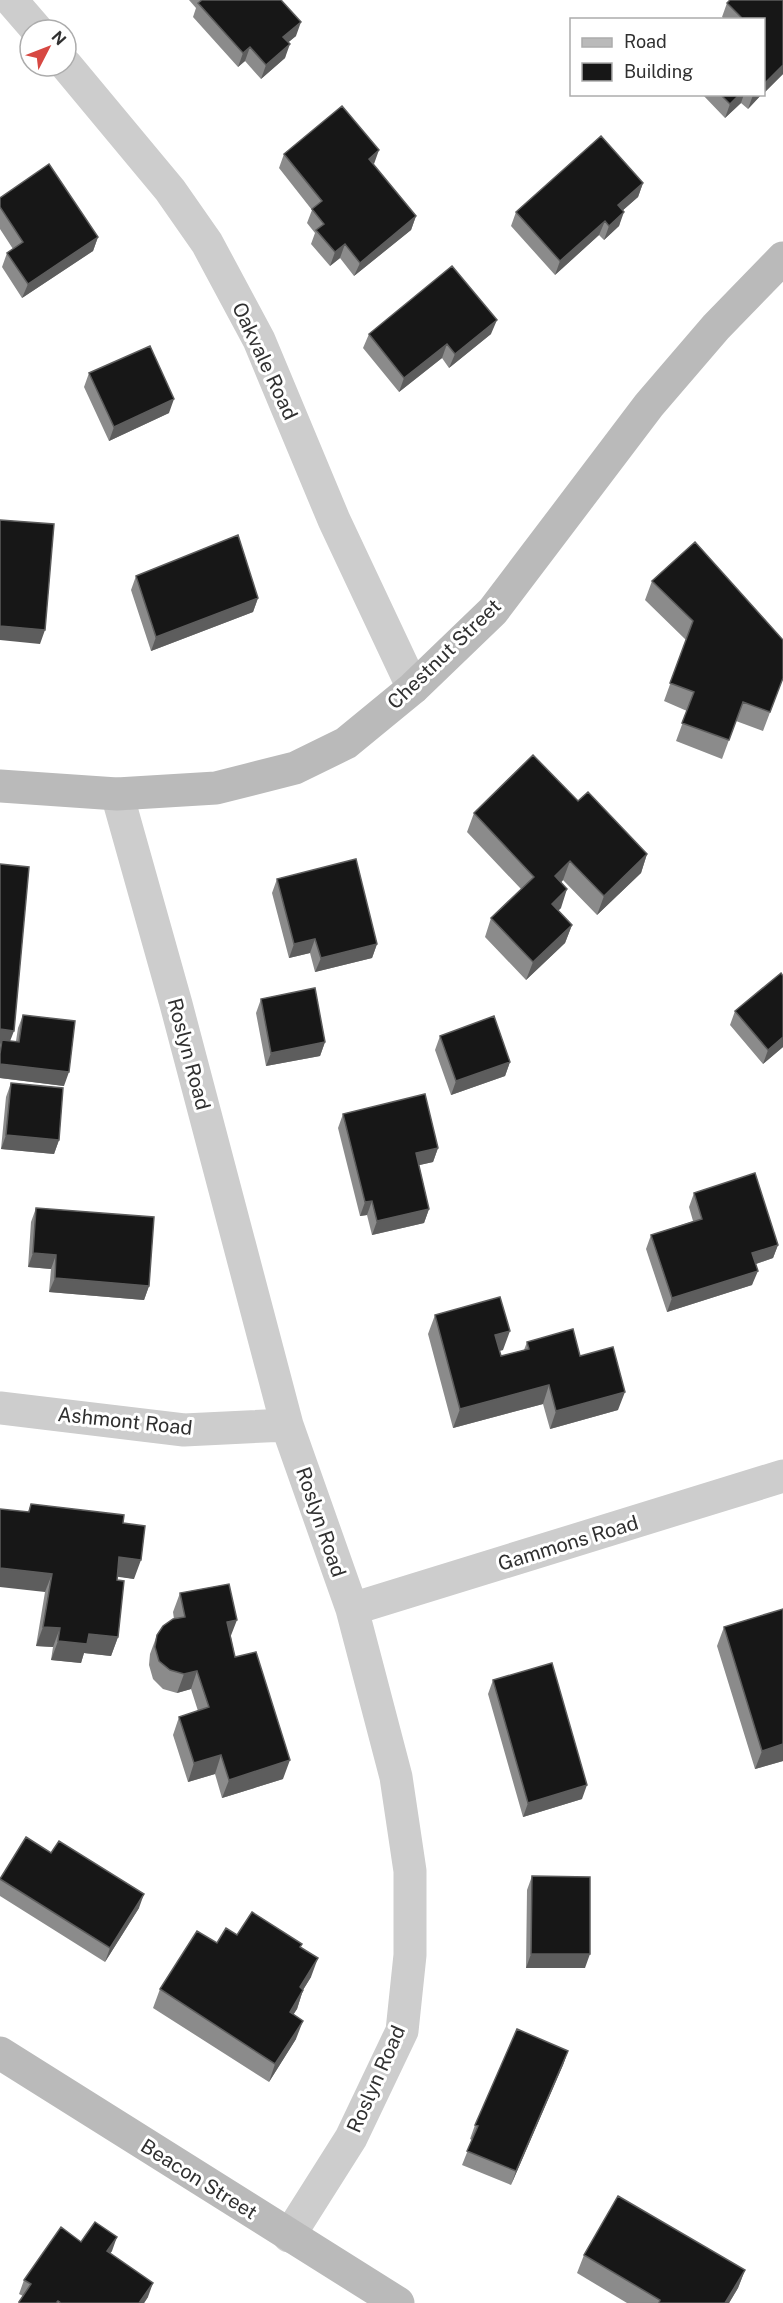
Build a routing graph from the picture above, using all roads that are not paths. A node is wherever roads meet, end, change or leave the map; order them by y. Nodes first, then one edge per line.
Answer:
1 (11, 0) edge
2 (27, 18) edge
3 (77, 78) edge
4 (783, 258) edge
5 (414, 688) junction
6 (0, 786) edge
7 (117, 794) junction
8 (0, 1408) edge
9 (287, 1425) junction
10 (783, 1476) edge
11 (352, 1608) junction
12 (0, 2053) edge
13 (289, 2236) junction
14 (398, 2303) edge

1 - 2 street
3 - 5 street, Oakvale Road
4 - 5 main road, Chestnut Street
5 - 7 main road, Chestnut Street
6 - 7 main road, Chestnut Street
7 - 9 street, Roslyn Road
8 - 9 street, Ashmont Road
9 - 11 street, Roslyn Road
10 - 11 street, Gammons Road
11 - 13 street, Roslyn Road
12 - 13 main road, Beacon Street
13 - 14 main road, Beacon Street

